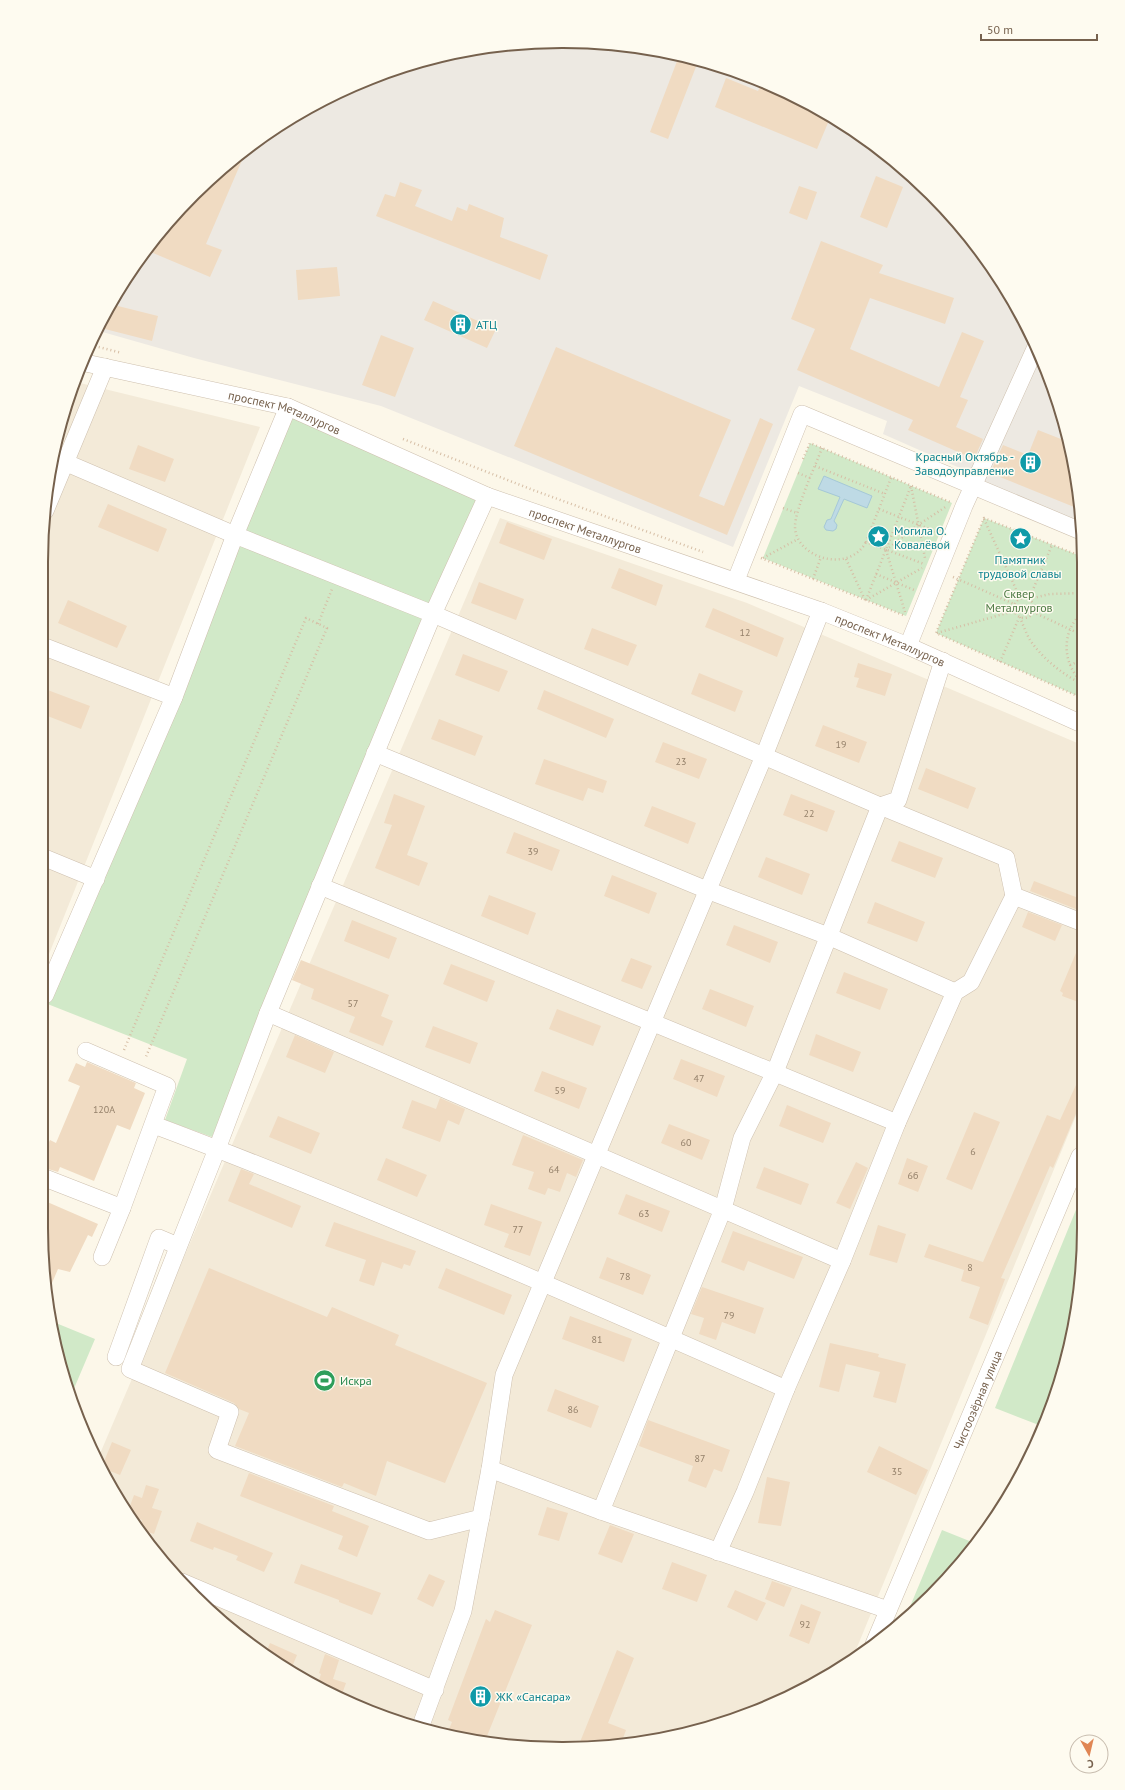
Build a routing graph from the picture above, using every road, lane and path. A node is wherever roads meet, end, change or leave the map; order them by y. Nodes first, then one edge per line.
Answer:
1 (96, 346) edge
2 (128, 354) dead end
3 (1033, 354) edge
4 (88, 363) edge
5 (105, 367) junction
6 (288, 407) junction
7 (402, 439) dead end
8 (822, 448) junction
9 (61, 460) edge
10 (802, 461) dead end
11 (815, 466) junction
12 (800, 467) dead end
13 (798, 473) junction
14 (810, 478) junction
15 (891, 478) junction
16 (55, 480) edge
17 (795, 480) dead end
18 (910, 486) junction
19 (973, 486) junction
20 (885, 494) junction
21 (487, 496) junction
22 (786, 501) dead end
23 (952, 503) junction
24 (783, 508) junction
25 (879, 508) junction
26 (949, 509) dead end
27 (797, 513) junction
28 (780, 515) dead end
29 (899, 517) junction
30 (984, 518) junction
31 (918, 525) junction
32 (942, 527) dead end
33 (1076, 529) edge
34 (235, 535) junction
35 (798, 539) junction
36 (866, 542) junction
37 (1052, 545) junction
38 (886, 550) junction
39 (766, 551) dead end
40 (708, 554) dead end
41 (1077, 555) edge
42 (745, 557) junction
43 (821, 557) junction
44 (763, 558) junction
45 (846, 559) junction
46 (926, 565) junction
47 (924, 572) dead end
48 (876, 574) junction
49 (338, 576) junction
50 (813, 579) junction
51 (736, 580) junction
52 (958, 580) junction
53 (897, 583) junction
54 (919, 585) dead end
55 (1077, 593) edge
56 (1020, 598) junction
57 (1029, 599) junction
58 (866, 600) junction
59 (1014, 604) junction
60 (908, 610) dead end
61 (821, 611) junction
62 (1014, 611) junction
63 (1033, 612) junction
64 (433, 614) junction
65 (906, 616) junction
66 (1077, 617) edge
67 (1020, 618) junction
68 (318, 624) junction
69 (1070, 629) junction
70 (1077, 632) edge
71 (936, 633) junction
72 (908, 646) junction
73 (48, 648) edge
74 (943, 661) junction
75 (1000, 662) junction
76 (1077, 662) edge
77 (1070, 665) junction
78 (1077, 677) edge
79 (1077, 681) edge
80 (1077, 696) edge
81 (174, 697) junction
82 (1077, 722) edge
83 (375, 753) junction
84 (764, 756) junction
85 (880, 806) junction
86 (48, 859) edge
87 (96, 879) junction
88 (320, 886) junction
89 (707, 890) junction
90 (1014, 896) junction
91 (1077, 920) edge
92 (828, 936) junction
93 (48, 990) edge
94 (955, 992) junction
95 (268, 1013) junction
96 (651, 1022) junction
97 (86, 1052) dead end
98 (117, 1065) junction
99 (775, 1072) junction
100 (139, 1074) junction
101 (897, 1123) junction
102 (154, 1125) junction
103 (217, 1149) junction
104 (596, 1154) junction
105 (1077, 1163) edge
106 (48, 1179) edge
107 (122, 1208) junction
108 (723, 1209) junction
109 (178, 1246) junction
110 (102, 1257) dead end
111 (842, 1261) junction
112 (543, 1282) junction
113 (671, 1339) junction
114 (116, 1357) dead end
115 (786, 1389) junction
116 (490, 1469) junction
117 (601, 1511) junction
118 (481, 1518) junction
119 (718, 1552) junction
120 (196, 1588) edge
121 (888, 1610) junction
122 (878, 1634) edge
123 (435, 1690) junction
124 (422, 1722) edge

1 - 2 path
3 - 19 street
4 - 5 street, проспект Металлургов
5 - 6 street, проспект Металлургов
5 - 9 street
6 - 21 street, проспект Металлургов
6 - 34 street
7 - 40 path
8 - 10 path
8 - 11 path
8 - 15 path
9 - 16 street
9 - 34 street
11 - 14 path
11 - 20 path
12 - 13 path
13 - 14 path
13 - 17 path
14 - 27 path
15 - 18 path
15 - 20 path
18 - 23 path
18 - 29 path
18 - 31 path
19 - 33 street
19 - 42 street
19 - 72 street
20 - 25 path
21 - 51 street, проспект Металлургов
21 - 64 street
22 - 24 path
23 - 26 path
23 - 31 path
24 - 27 path
24 - 28 path
25 - 29 path
25 - 36 path
27 - 35 path
29 - 31 path
29 - 38 path
30 - 37 path
30 - 52 path
30 - 56 path
31 - 32 path
31 - 38 path
31 - 46 path
34 - 49 street
34 - 81 street
35 - 43 path
35 - 44 path
36 - 38 path
36 - 45 path
37 - 41 path
37 - 57 path
38 - 46 path
38 - 48 path
38 - 53 path
39 - 44 path
42 - 44 path
42 - 51 street
43 - 45 path
43 - 50 path
44 - 50 path
45 - 58 path
46 - 47 path
46 - 53 path
48 - 53 path
48 - 58 path
49 - 64 street
49 - 68 path
50 - 58 path
51 - 61 street, проспект Металлургов
52 - 59 path
52 - 71 path
53 - 54 path
53 - 58 path
53 - 65 path
55 - 57 path
56 - 57 path
56 - 59 path
57 - 63 path
58 - 65 path
59 - 62 path
60 - 65 path
61 - 72 street, проспект Металлургов
61 - 84 street
62 - 67 path
62 - 71 path
63 - 67 path
63 - 69 path
64 - 83 street
64 - 84 street
66 - 69 path
67 - 75 path
67 - 79 path
68 - 98 path
68 - 100 path
69 - 70 path
69 - 77 path
71 - 75 path
72 - 74 street, проспект Металлургов
73 - 81 street
74 - 82 street, проспект Металлургов
74 - 85 street
75 - 80 path
76 - 77 path
77 - 78 path
81 - 87 street
83 - 88 street
83 - 89 street
84 - 85 street
84 - 89 street
85 - 90 street
85 - 92 street
86 - 87 street
87 - 93 street
88 - 95 street
88 - 96 street
89 - 92 street
89 - 96 street
90 - 91 street
90 - 94 street
92 - 94 street
92 - 99 street
94 - 101 street
95 - 103 street
95 - 104 street
96 - 99 street
96 - 104 street
97 - 98 street
98 - 100 street
99 - 101 street
99 - 108 street
100 - 102 street
101 - 111 street
102 - 103 street
102 - 107 street
103 - 109 street
103 - 112 street
104 - 108 street
104 - 112 street
105 - 121 street, Чистоозёрная улица
106 - 107 street
107 - 110 street
108 - 111 street
108 - 113 street
109 - 114 street
109 - 118 street
111 - 115 street
112 - 113 street
112 - 116 street
113 - 115 street
113 - 117 street
115 - 119 street
116 - 117 street
116 - 118 street
117 - 119 street
118 - 123 street
119 - 121 street
120 - 123 street
121 - 122 street, Чистоозёрная улица
123 - 124 street

